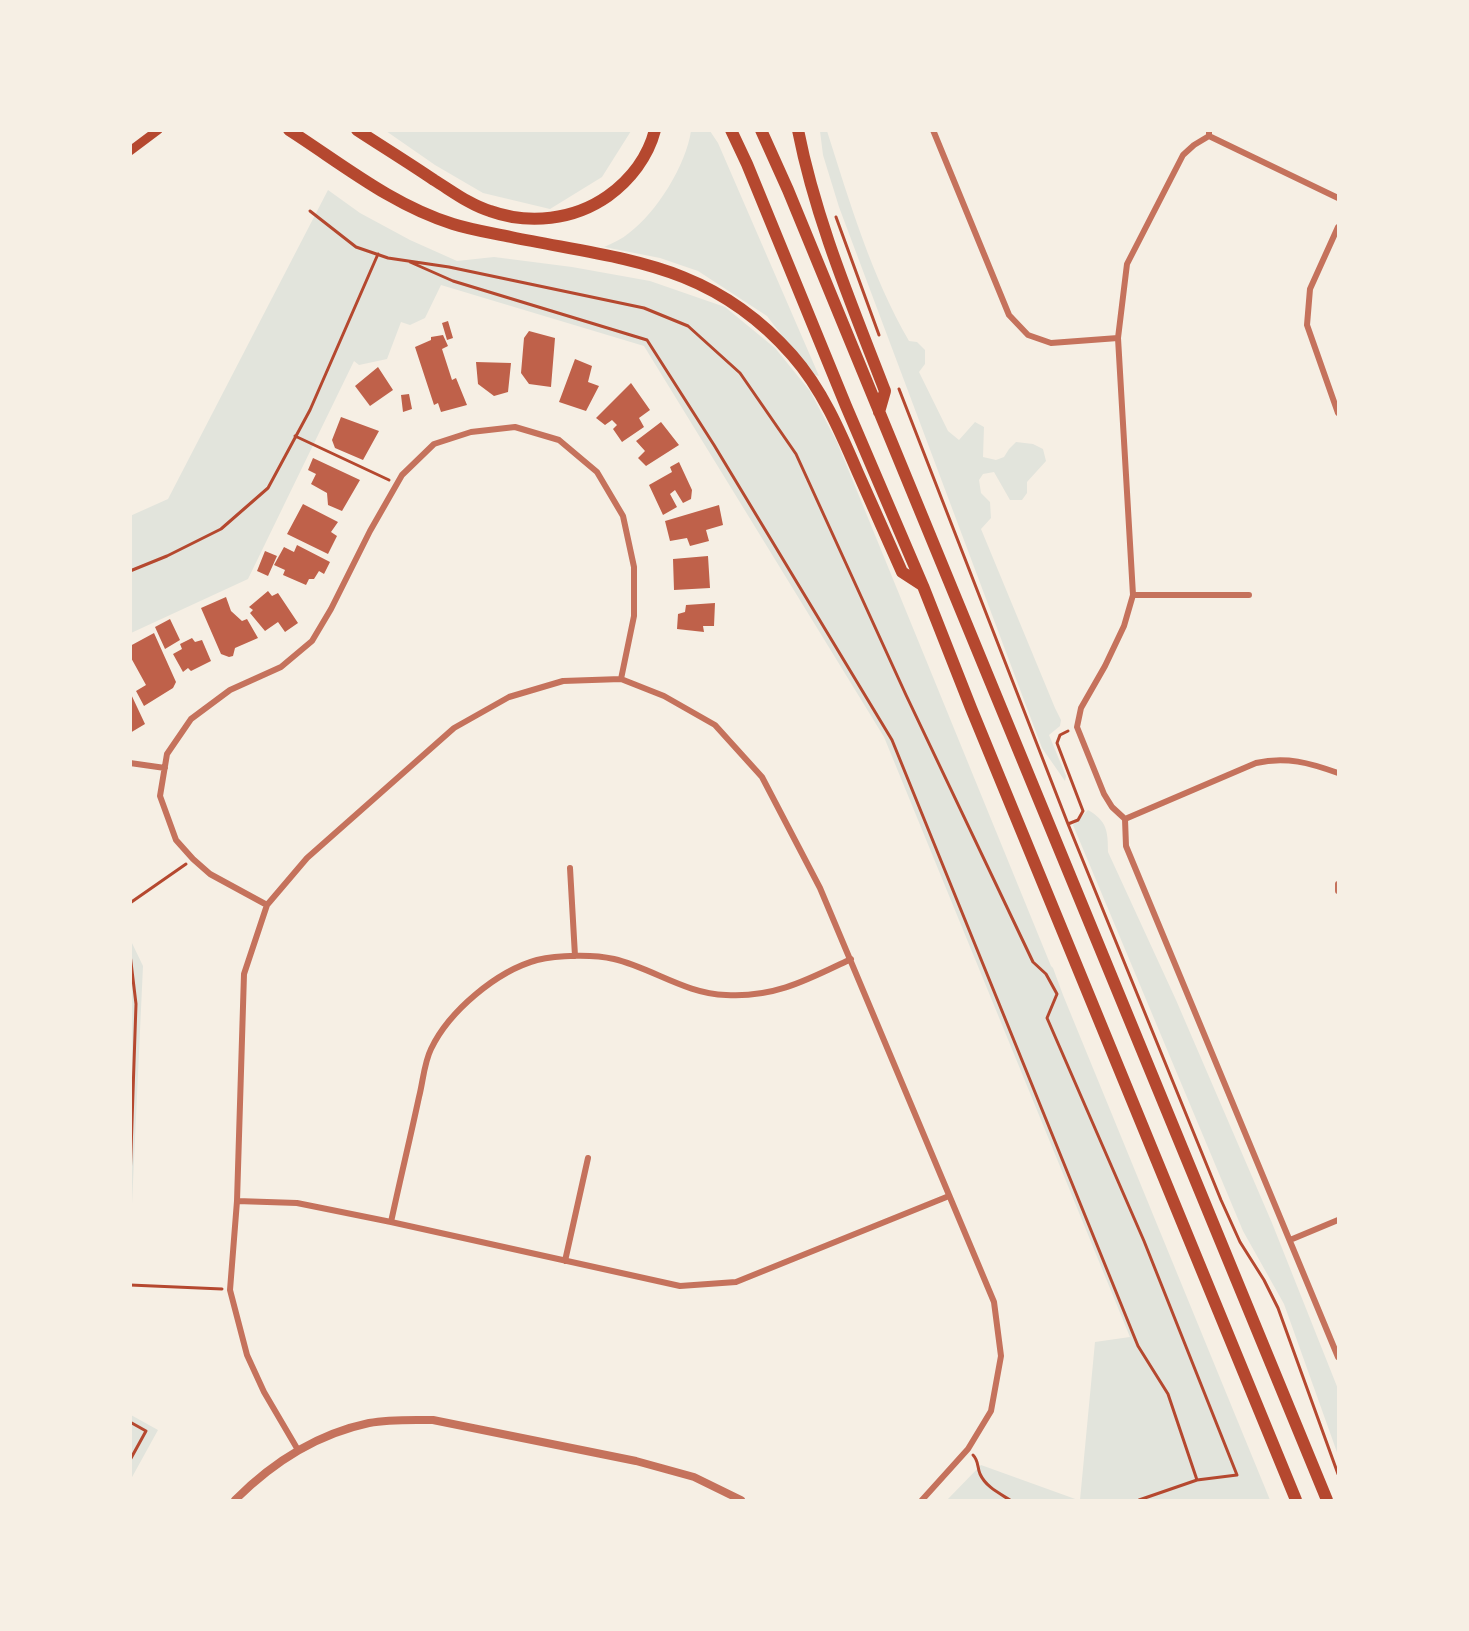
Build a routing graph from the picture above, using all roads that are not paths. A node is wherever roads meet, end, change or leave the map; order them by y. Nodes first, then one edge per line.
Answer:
1 (158, 130) edge
2 (289, 130) edge
3 (357, 130) edge
4 (655, 130) edge
5 (731, 130) edge
6 (761, 130) edge
7 (798, 130) edge
8 (933, 130) edge
9 (1209, 133) edge
10 (130, 151) edge
11 (1338, 198) edge
12 (1338, 227) edge
13 (1118, 338) junction
14 (879, 412) junction
15 (1338, 412) edge
16 (923, 586) junction
17 (1133, 595) junction
18 (1249, 595) dead end
19 (621, 680) junction
20 (130, 763) edge
21 (165, 768) junction
22 (1338, 773) edge
23 (1125, 819) junction
24 (570, 868) dead end
25 (1338, 884) edge
26 (1338, 891) edge
27 (267, 905) junction
28 (574, 956) junction
29 (851, 958) junction
30 (588, 1158) dead end
31 (949, 1196) junction
32 (237, 1201) junction
33 (1338, 1220) edge
34 (391, 1222) junction
35 (1290, 1240) junction
36 (565, 1261) junction
37 (1338, 1357) edge
38 (298, 1450) junction
39 (235, 1500) edge
40 (741, 1500) edge
41 (922, 1500) edge
42 (1296, 1500) edge
43 (1327, 1500) edge

1 - 10 main road
2 - 16 highway
3 - 4 highway
5 - 16 highway
6 - 14 highway
7 - 14 highway
8 - 13 street
9 - 11 street
9 - 13 street
12 - 15 street
13 - 17 street
14 - 43 highway
16 - 42 highway
17 - 18 street
17 - 23 street
19 - 21 street
19 - 27 street
19 - 29 street
20 - 21 street
21 - 27 street
22 - 23 street
23 - 35 street
24 - 28 street
25 - 26 street
27 - 32 street
28 - 29 street
28 - 34 street
29 - 31 street
30 - 36 street
31 - 36 street
31 - 41 street
32 - 34 street
32 - 38 street
33 - 35 street
34 - 36 street
35 - 37 street
38 - 39 street
38 - 40 street

